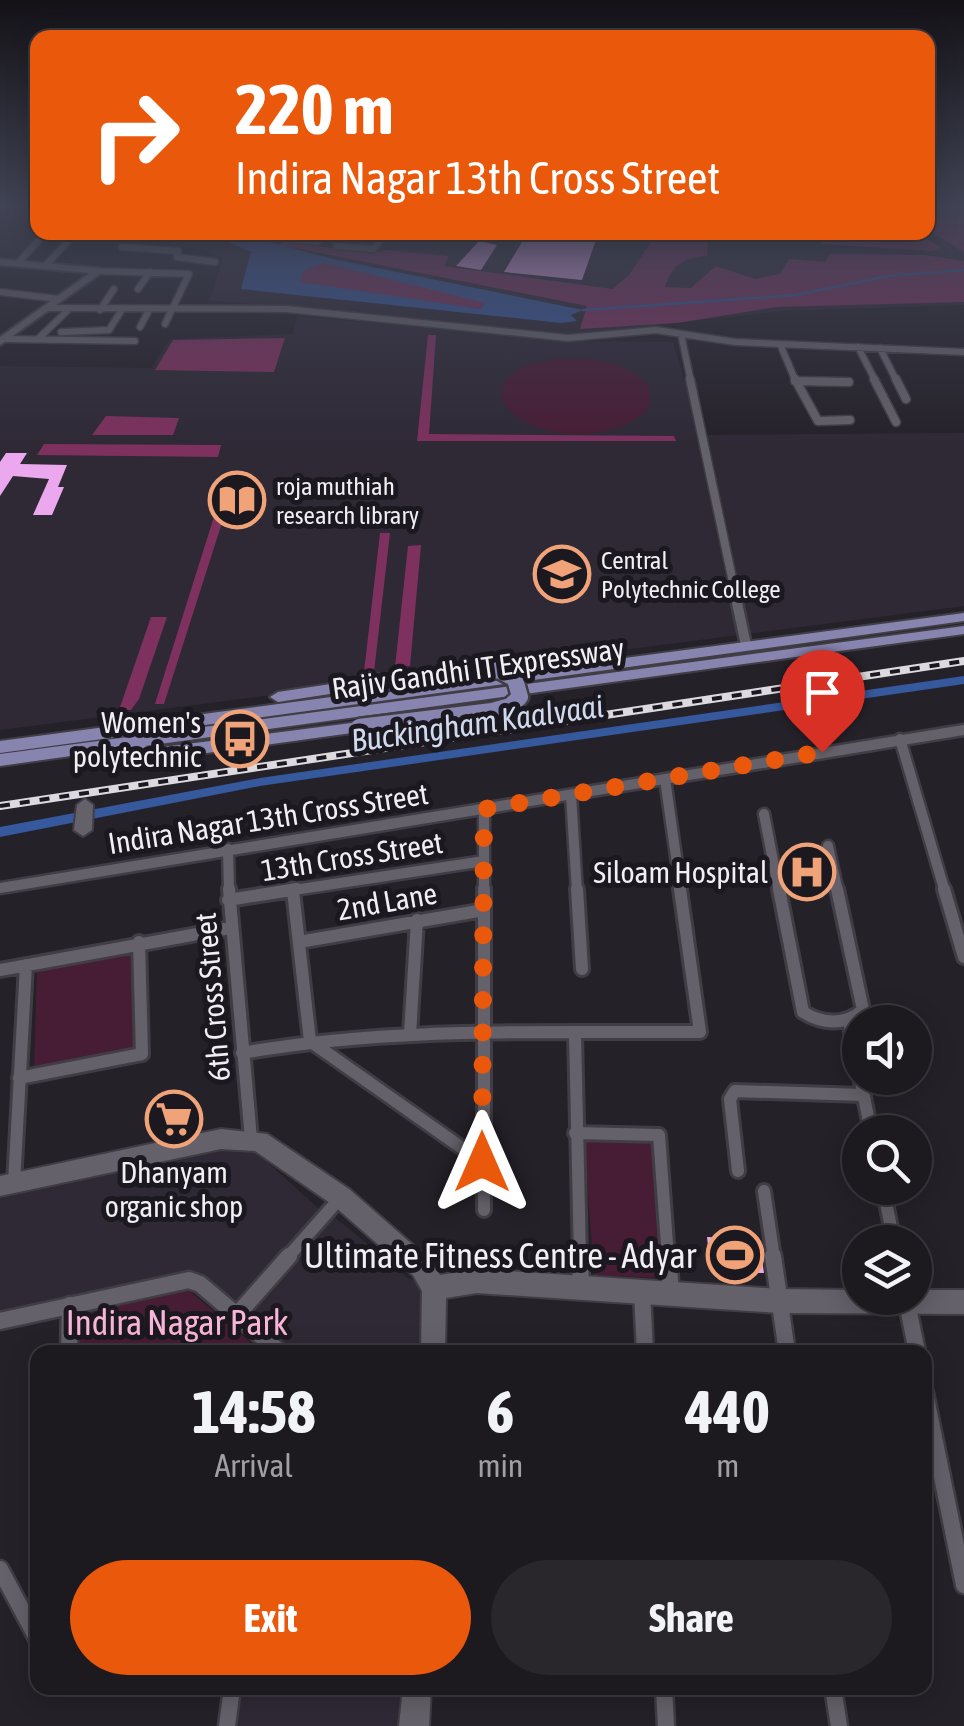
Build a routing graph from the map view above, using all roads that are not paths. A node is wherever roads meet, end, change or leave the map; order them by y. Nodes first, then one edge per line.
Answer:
1 (78, 286) edge
2 (140, 286) edge
3 (183, 286) edge
4 (114, 289) dead end
5 (138, 289) dead end
6 (0, 292) edge
7 (11, 294) junction
8 (59, 299) junction
9 (0, 302) edge
10 (48, 308) junction
11 (171, 308) junction
12 (227, 308) junction
13 (68, 309) junction
14 (96, 310) junction
15 (149, 310) junction
16 (121, 311) junction
17 (222, 322) dead end
18 (165, 324) dead end
19 (80, 328) dead end
20 (140, 328) dead end
21 (18, 330) junction
22 (46, 331) junction
23 (682, 334) junction
24 (38, 339) junction
25 (3, 341) edge
26 (136, 341) dead end
27 (780, 344) junction
28 (858, 347) junction
29 (880, 348) junction
30 (964, 352) edge
31 (795, 381) junction
32 (849, 382) dead end
33 (906, 399) dead end
34 (850, 420) dead end
35 (896, 422) dead end
36 (964, 617) edge
37 (964, 630) edge
38 (746, 645) junction
39 (964, 730) edge
40 (108, 738) junction
41 (900, 739) junction
42 (0, 747) edge
43 (0, 760) edge
44 (665, 780) junction
45 (571, 795) junction
46 (85, 805) dead end
47 (484, 809) junction
48 (764, 814) dead end
49 (83, 830) dead end
50 (828, 846) dead end
51 (228, 849) junction
52 (484, 861) junction
53 (0, 888) edge
54 (293, 891) junction
55 (228, 900) junction
56 (484, 910) junction
57 (417, 920) junction
58 (230, 928) junction
59 (140, 942) junction
60 (300, 942) junction
61 (964, 957) edge
62 (26, 965) junction
63 (582, 969) dead end
64 (0, 970) edge
65 (862, 1005) edge
66 (842, 1021) edge
67 (575, 1033) junction
68 (410, 1034) junction
69 (482, 1036) junction
70 (310, 1040) junction
71 (242, 1053) junction
72 (19, 1078) junction
73 (842, 1094) edge
74 (864, 1095) edge
75 (868, 1115) edge
76 (575, 1133) junction
77 (252, 1139) junction
78 (482, 1162) junction
79 (738, 1171) dead end
80 (7, 1185) edge
81 (764, 1190) dead end
82 (341, 1197) junction
83 (484, 1210) dead end
84 (581, 1286) junction
85 (434, 1288) junction
86 (642, 1292) junction
87 (670, 1293) junction
88 (779, 1300) junction
89 (842, 1300) edge
90 (932, 1301) edge
91 (964, 1302) edge
92 (70, 1305) junction
93 (237, 1315) junction
94 (909, 1315) edge
95 (0, 1320) edge
96 (69, 1345) edge
97 (272, 1345) edge
98 (434, 1345) edge
99 (646, 1345) edge
100 (785, 1345) edge
101 (916, 1345) edge
102 (932, 1427) edge
103 (0, 1569) edge
104 (964, 1585) edge
105 (30, 1625) edge
106 (231, 1695) edge
107 (416, 1695) edge
108 (664, 1695) edge
109 (834, 1695) edge
110 (226, 1726) edge
111 (414, 1726) edge
112 (666, 1726) edge
113 (839, 1726) edge

1 - 8 street
2 - 5 street
3 - 11 street
4 - 14 street
6 - 7 street
7 - 8 street
7 - 9 street
8 - 10 street
10 - 13 street
10 - 21 street
11 - 12 street
11 - 15 street
11 - 18 street
12 - 17 street
12 - 23 street
13 - 14 street
13 - 22 street
14 - 16 street
14 - 19 street
15 - 16 street
15 - 20 street
16 - 22 street
21 - 22 street
21 - 25 street
22 - 24 street
23 - 27 street
23 - 38 street
24 - 25 street
24 - 26 street
27 - 28 street
27 - 31 street
28 - 29 street
28 - 35 street
29 - 30 street
29 - 33 street
31 - 32 street
31 - 34 street
36 - 38 main road, Rajiv Gandhi IT Expressway
37 - 40 main road, Rajiv Gandhi IT Expressway
38 - 40 main road, Rajiv Gandhi IT Expressway
39 - 41 street, Indira Nagar 13th Cross Street
40 - 40 main road, bridge
40 - 42 main road, Rajiv Gandhi IT Expressway
40 - 43 main road, Rajiv Gandhi IT Expressway
41 - 44 street, Indira Nagar 13th Cross Street
41 - 61 street
44 - 45 street, Indira Nagar 13th Cross Street
44 - 67 street
45 - 47 street, Indira Nagar 13th Cross Street
45 - 63 street
46 - 49 street
47 - 51 street, Indira Nagar 13th Cross Street
47 - 52 street
48 - 66 street
50 - 65 street
51 - 53 street, Indira Nagar 13th Cross Street
51 - 55 street, 6th Cross Street
52 - 54 street, 13th Cross Street
52 - 56 street
54 - 55 street, 13th Cross Street
54 - 60 street
55 - 58 street, 6th Cross Street
56 - 57 street, 2nd Lane
56 - 69 street
57 - 60 street, 2nd Lane
57 - 68 street
58 - 59 street
58 - 71 street, 6th Cross Street
59 - 62 street
59 - 72 street
60 - 70 street
62 - 64 street
62 - 72 street
67 - 69 street
67 - 76 street
68 - 69 street
68 - 70 street
69 - 78 street
70 - 71 street
70 - 78 street
71 - 77 street, 6th Cross Street
72 - 80 street
73 - 79 street
74 - 75 street
76 - 84 street
76 - 87 street
77 - 80 street
77 - 82 street
78 - 83 street
81 - 88 street
82 - 85 street
82 - 93 street
84 - 85 street
84 - 86 street
85 - 98 street
86 - 87 street
86 - 99 street
87 - 88 street
88 - 89 street
88 - 100 street
90 - 91 street
92 - 93 street
92 - 95 street
92 - 96 street
93 - 97 street
94 - 101 street
102 - 104 street
103 - 105 street
106 - 110 street
107 - 111 street
108 - 112 street
109 - 113 street

